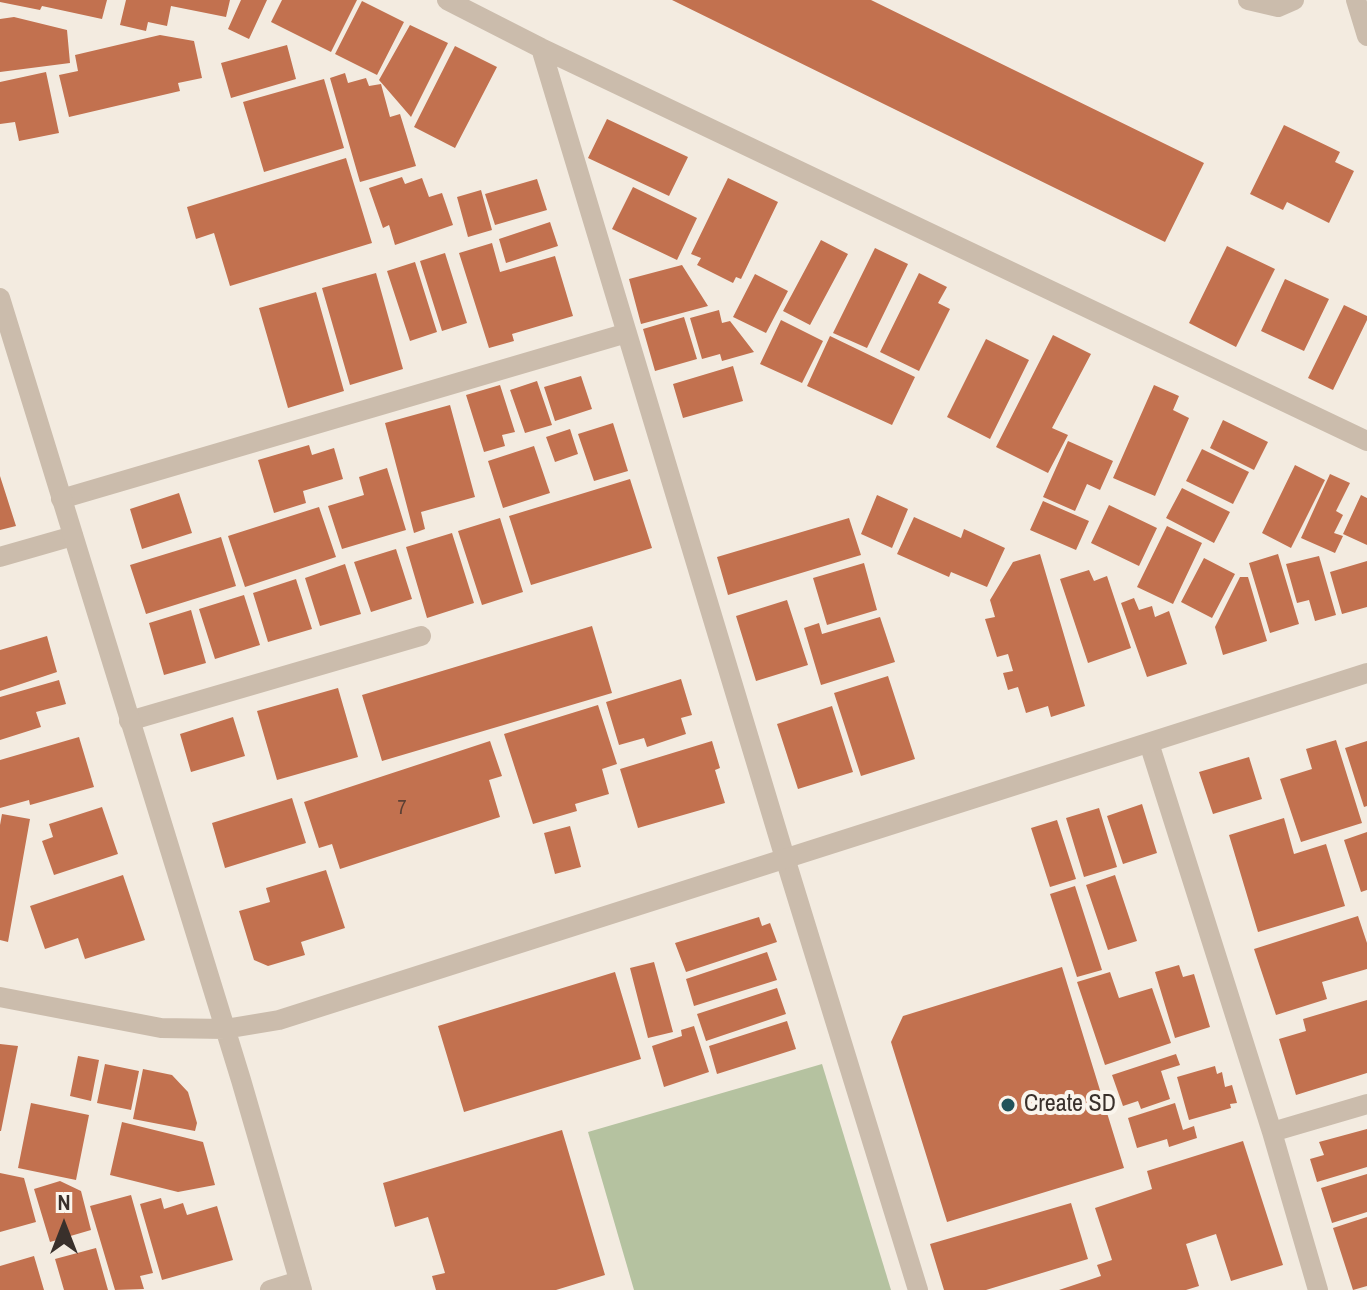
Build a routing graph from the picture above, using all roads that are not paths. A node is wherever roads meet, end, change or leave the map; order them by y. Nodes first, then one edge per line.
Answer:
1 (447, 0) edge
2 (1248, 0) edge
3 (1294, 0) edge
4 (1356, 0) edge
5 (1367, 36) edge
6 (541, 48) junction
7 (0, 298) edge
8 (627, 333) junction
9 (1367, 441) edge
10 (61, 499) junction
11 (73, 536) junction
12 (0, 557) edge
13 (421, 636) dead end
14 (1367, 673) edge
15 (129, 721) junction
16 (1149, 743) junction
17 (785, 858) junction
18 (0, 997) edge
19 (225, 1029) junction
20 (1367, 1104) edge
21 (1272, 1132) junction
22 (300, 1286) edge
23 (270, 1290) edge
24 (918, 1290) edge
25 (1318, 1290) edge

1 - 6 street
2 - 3 street
4 - 5 street
6 - 8 street
6 - 9 street
7 - 10 street
8 - 10 street
8 - 17 street
10 - 11 street
11 - 12 street
11 - 15 street
13 - 15 street
14 - 16 street
15 - 19 street
16 - 17 street
16 - 21 street
17 - 19 street
17 - 24 street
18 - 19 street
19 - 22 street
20 - 21 street
21 - 25 street
22 - 23 street

